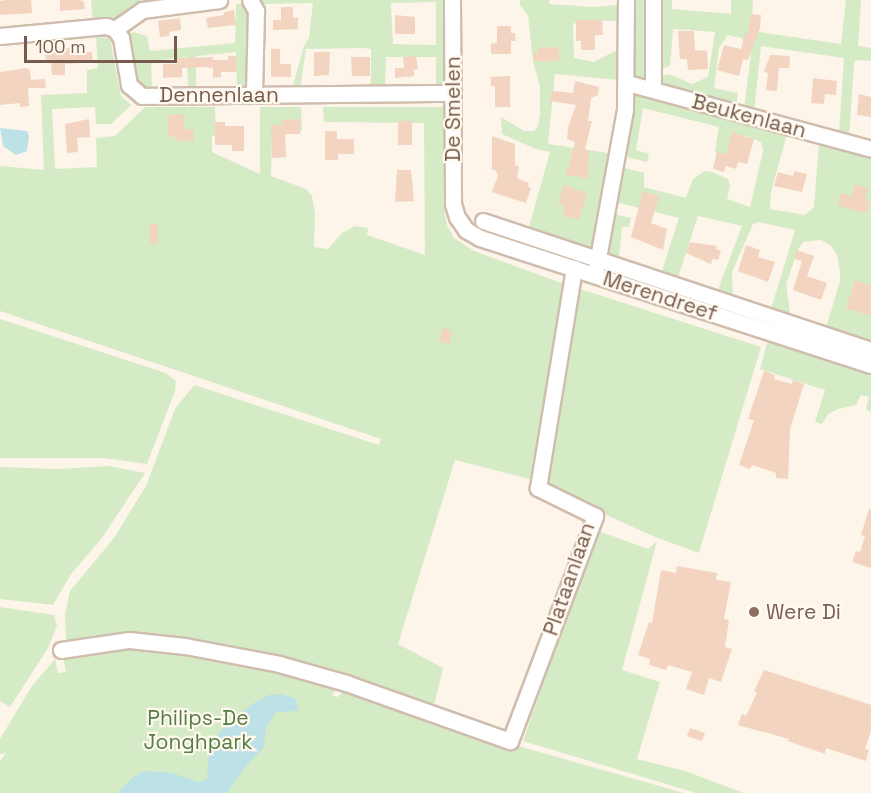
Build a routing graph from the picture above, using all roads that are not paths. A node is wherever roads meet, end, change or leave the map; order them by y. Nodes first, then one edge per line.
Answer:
1 (219, 0) edge
2 (250, 0) edge
3 (452, 0) edge
4 (626, 0) edge
5 (653, 0) edge
6 (115, 29) junction
7 (0, 36) edge
8 (627, 83) junction
9 (653, 89) junction
10 (453, 93) junction
11 (254, 95) junction
12 (871, 149) edge
13 (457, 217) joint
14 (483, 221) dead end
15 (596, 267) junction
16 (574, 268) junction
17 (871, 350) edge
18 (871, 365) edge
19 (61, 650) dead end

1 - 6 street
2 - 11 street
3 - 10 street, De Smelen
4 - 8 street
5 - 9 street
6 - 7 street
6 - 11 street, Dennenlaan
8 - 9 street, Beukenlaan
8 - 15 street
9 - 12 street, Beukenlaan
10 - 11 street, Dennenlaan
10 - 13 street, De Smelen
13 - 16 street, Merendreef
14 - 15 street, Merendreef
15 - 16 street, Merendreef
15 - 17 street, Merendreef
15 - 18 street, Merendreef
16 - 19 street, Plataanlaan

